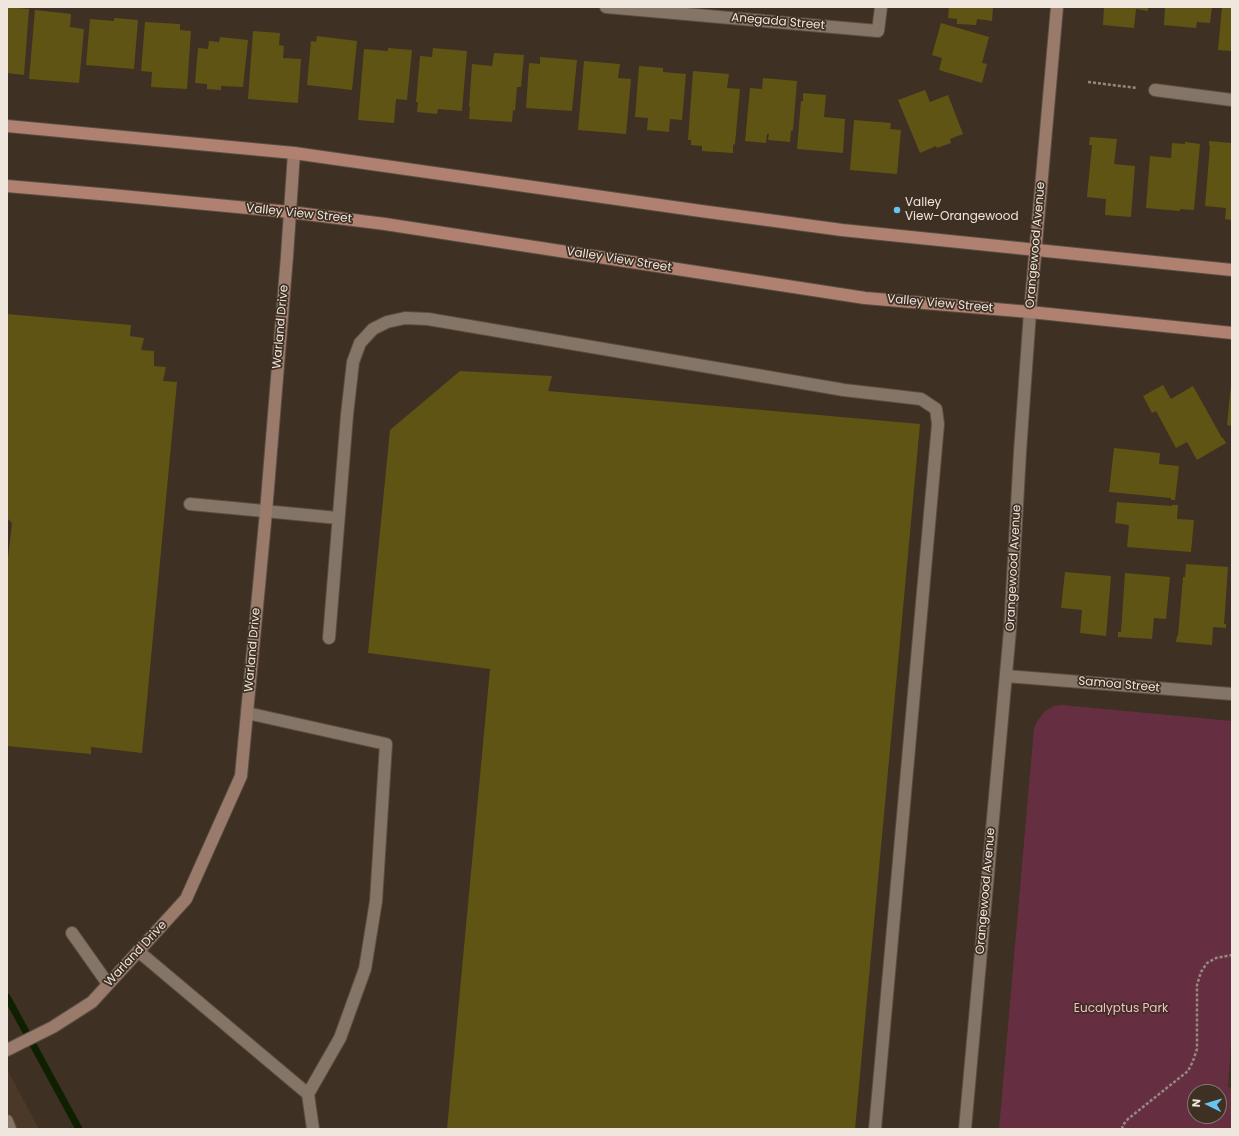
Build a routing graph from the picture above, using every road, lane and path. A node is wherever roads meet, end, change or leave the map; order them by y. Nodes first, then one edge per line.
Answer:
1 (606, 7) edge
2 (881, 7) edge
3 (1056, 7) edge
4 (1088, 82) dead end
5 (1155, 90) joint
6 (1232, 100) edge
7 (7, 126) edge
8 (294, 153) junction
9 (7, 186) edge
10 (290, 212) junction
11 (1035, 250) junction
12 (1232, 270) edge
13 (1030, 312) junction
14 (1232, 333) edge
15 (190, 504) dead end
16 (266, 512) junction
17 (338, 518) junction
18 (329, 638) dead end
19 (1006, 676) junction
20 (1232, 694) edge
21 (247, 713) junction
22 (72, 933) dead end
23 (138, 951) junction
24 (1232, 955) edge
25 (108, 984) junction
26 (11, 1048) edge
27 (308, 1094) junction
28 (7, 1121) edge
29 (10, 1129) edge
30 (313, 1129) edge
31 (875, 1129) edge
32 (965, 1129) edge
33 (1122, 1129) edge

1 - 2 street, Anegada Street
3 - 11 street, Orangewood Avenue
4 - 5 path
5 - 6 street
7 - 8 main road
8 - 10 street, Warland Drive
8 - 11 main road
9 - 10 main road, Valley View Street
10 - 13 main road, Valley View Street
10 - 16 street, Warland Drive
11 - 12 main road
11 - 13 street, Orangewood Avenue
13 - 14 main road, Valley View Street
13 - 19 street, Orangewood Avenue
15 - 16 street
16 - 17 street
16 - 21 street, Warland Drive
17 - 18 street
17 - 31 street
19 - 20 street, Samoa Street
19 - 32 street, Orangewood Avenue
21 - 23 street, Warland Drive
21 - 27 street
22 - 25 street
23 - 25 street, Warland Drive
23 - 27 street
24 - 33 path
25 - 26 street, Warland Drive
27 - 30 street
28 - 29 street

